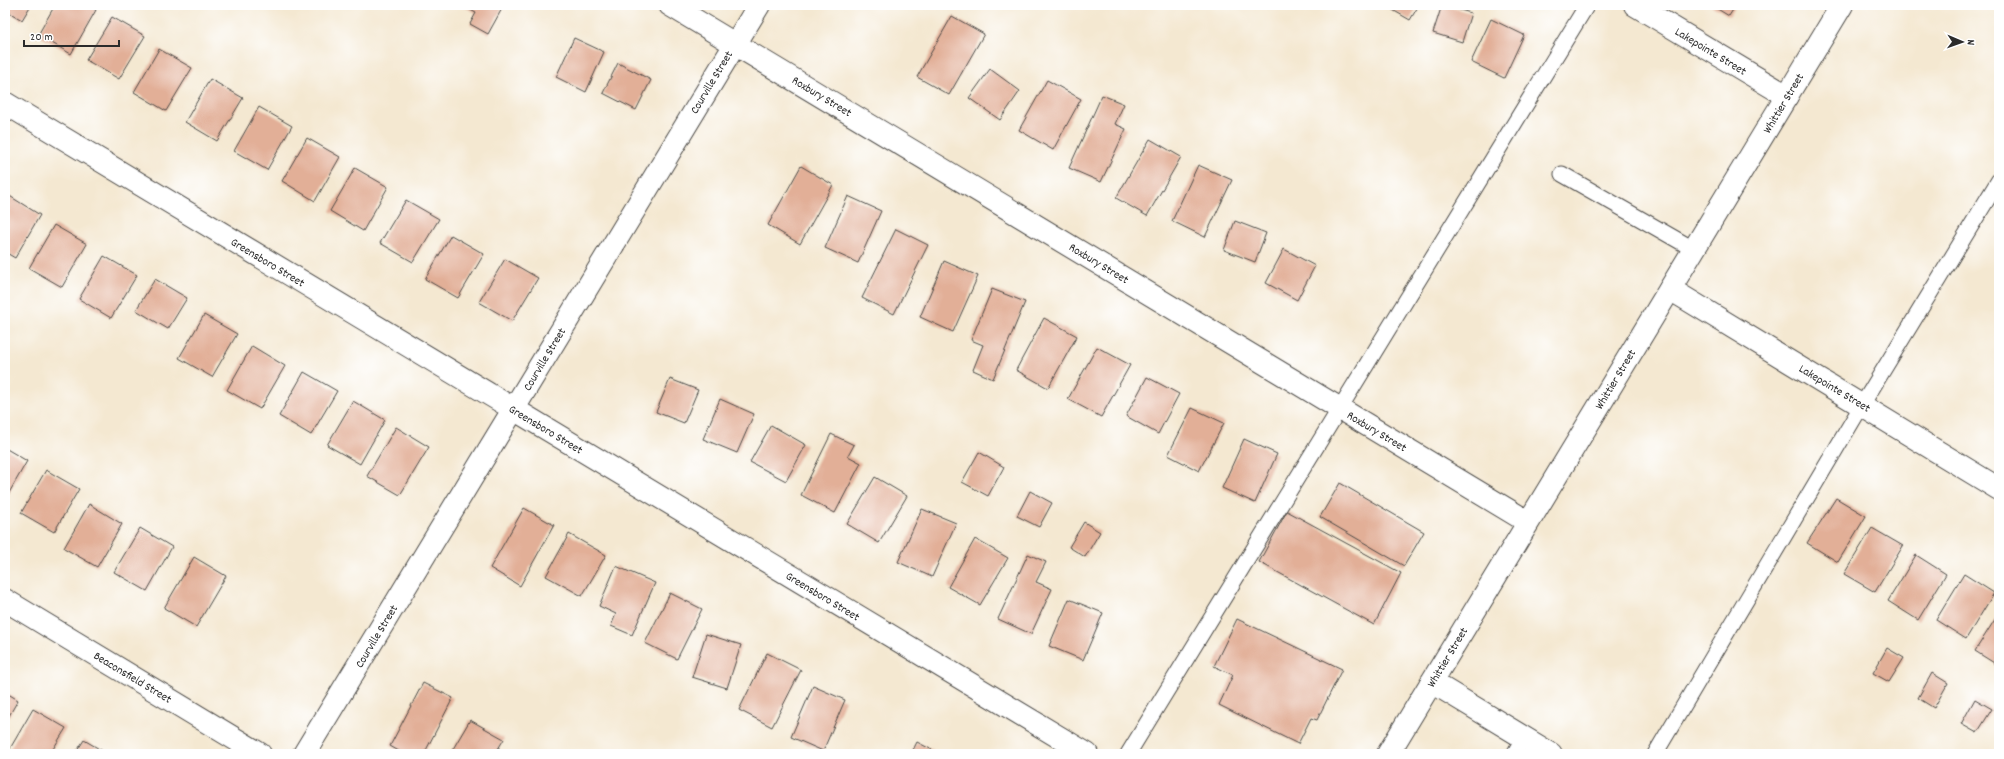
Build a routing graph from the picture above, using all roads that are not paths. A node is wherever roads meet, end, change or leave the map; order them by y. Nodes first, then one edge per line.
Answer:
1 (670, 5) edge
2 (759, 5) edge
3 (1587, 5) edge
4 (1635, 5) edge
5 (1842, 5) edge
6 (735, 43) junction
7 (1787, 96) junction
8 (5, 103) edge
9 (1562, 174) dead end
10 (1999, 180) edge
11 (1695, 250) junction
12 (1670, 289) junction
13 (1862, 405) junction
14 (1339, 408) junction
15 (513, 409) junction
16 (1999, 489) edge
17 (1528, 522) junction
18 (5, 600) edge
19 (1432, 682) junction
20 (1519, 746) edge
21 (260, 754) edge
22 (304, 754) edge
23 (1087, 754) edge
24 (1128, 754) edge
25 (1388, 754) edge
26 (1551, 754) edge
27 (1655, 754) edge

1 - 6 street, Roxbury Street
2 - 6 street, Courville Street
3 - 14 lane
4 - 7 street, Lakepointe Street
5 - 7 street, Whittier Street
6 - 14 street, Roxbury Street
6 - 15 street, Courville Street
7 - 11 street, Whittier Street
8 - 15 street, Greensboro Street
9 - 11 lane
10 - 13 lane
11 - 12 street, Whittier Street
12 - 13 street, Lakepointe Street
12 - 17 street, Whittier Street
13 - 16 street, Lakepointe Street
13 - 27 lane
14 - 17 street, Roxbury Street
14 - 24 lane
15 - 22 street, Courville Street
15 - 23 street, Greensboro Street
17 - 19 street, Whittier Street
18 - 21 street, Beaconsfield Street
19 - 20 street
19 - 25 street, Whittier Street
20 - 26 street

